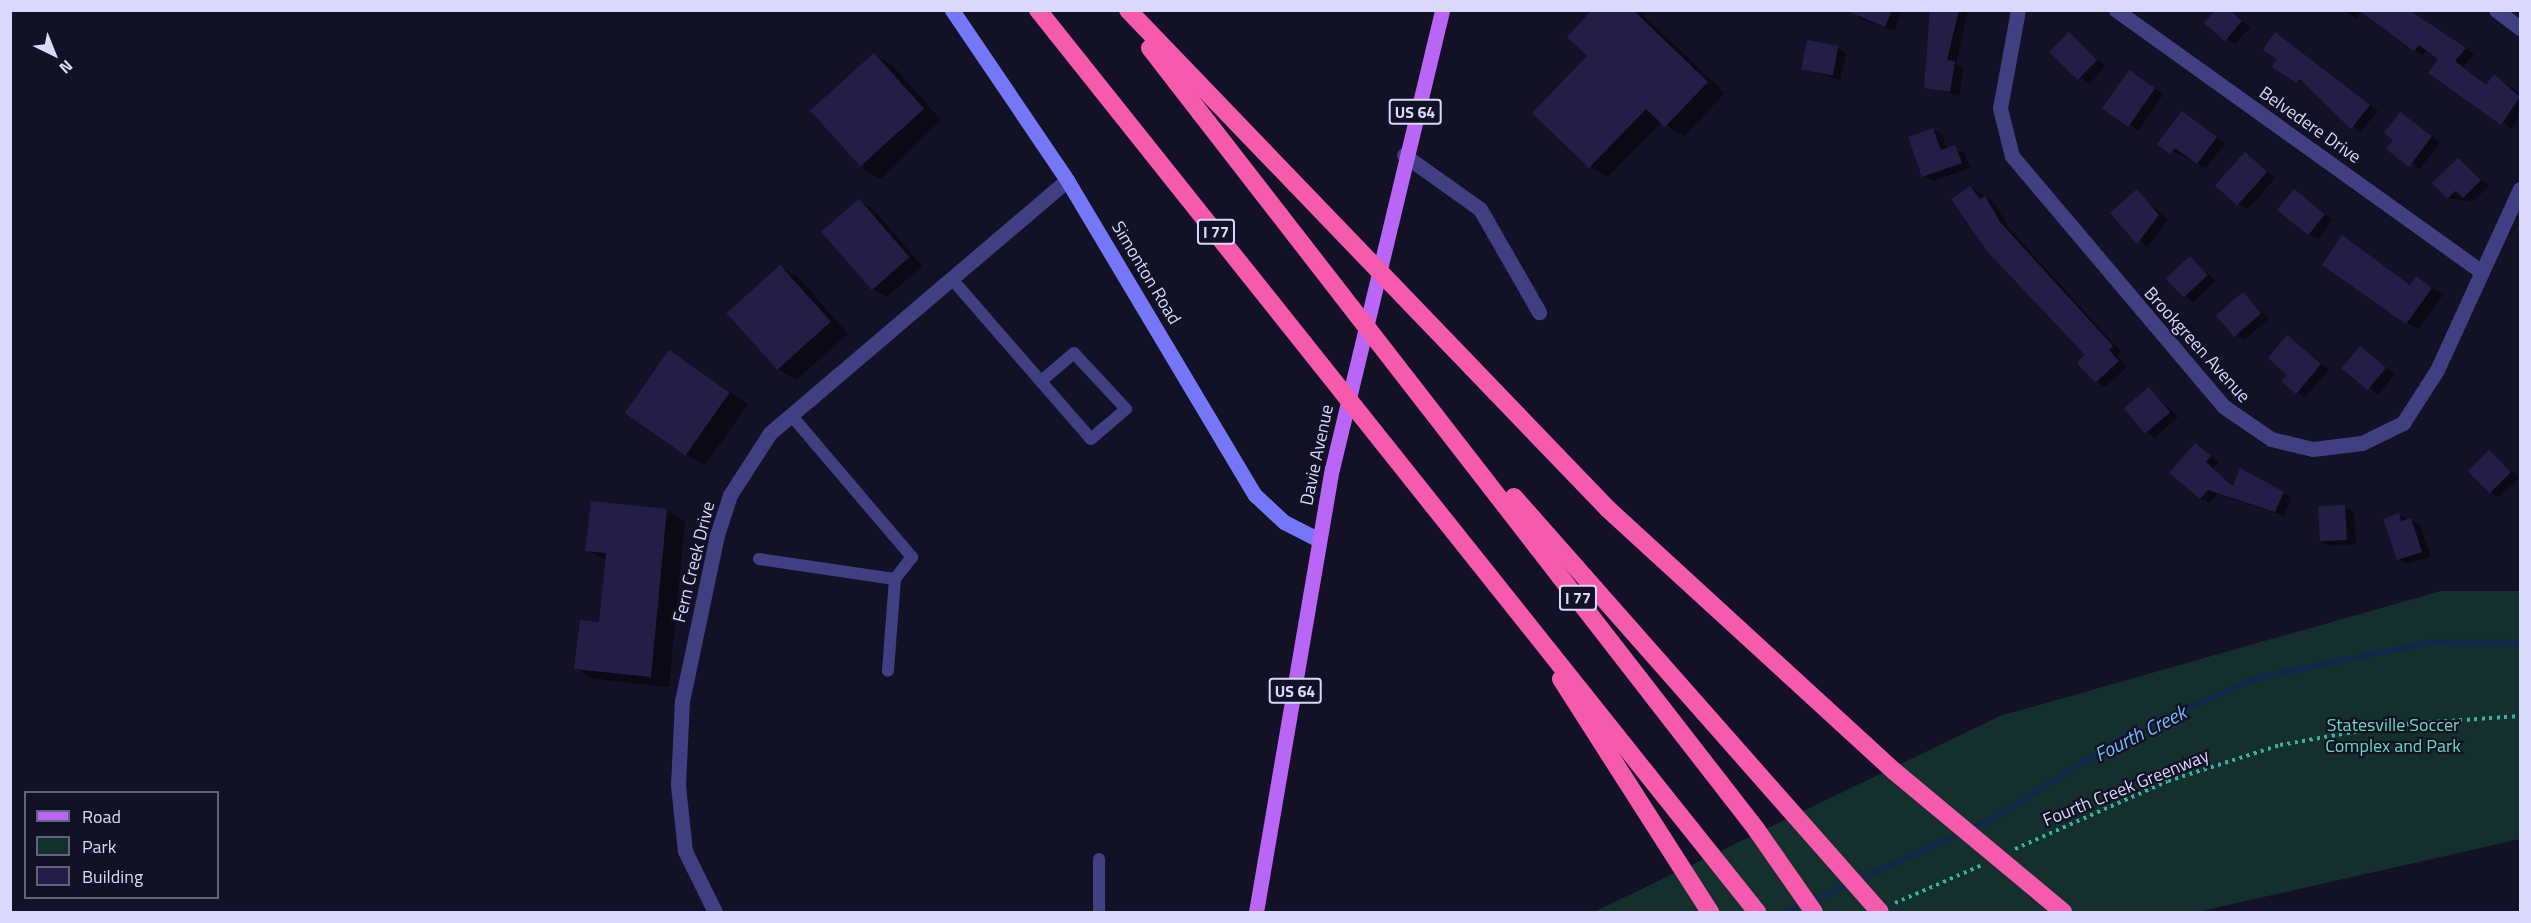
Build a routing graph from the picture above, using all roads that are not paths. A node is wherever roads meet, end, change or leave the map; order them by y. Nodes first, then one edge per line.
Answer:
1 (952, 10) edge
2 (1038, 10) edge
3 (1121, 10) edge
4 (1128, 10) edge
5 (1442, 10) edge
6 (2018, 10) edge
7 (2116, 10) edge
8 (2496, 10) edge
9 (2520, 28) edge
10 (1404, 155) junction
11 (1067, 180) junction
12 (2520, 189) edge
13 (2481, 271) junction
14 (951, 278) junction
15 (1539, 312) dead end
16 (1400, 367) junction
17 (1041, 381) junction
18 (791, 415) junction
19 (1319, 540) junction
20 (759, 559) dead end
21 (895, 579) junction
22 (1502, 590) junction
23 (888, 671) dead end
24 (1099, 859) dead end
25 (1887, 908) edge
26 (716, 912) edge
27 (1099, 912) edge
28 (1256, 912) edge
29 (1710, 912) edge
30 (1757, 912) edge
31 (1814, 912) edge
32 (2063, 912) edge

1 - 11 street, Simonton Road
2 - 22 highway, I 77
3 - 16 highway, I 77
4 - 32 highway
5 - 10 main road, Davie Avenue / US 64
6 - 13 street, Brookgreen Avenue
7 - 13 street, Belvedere Drive
8 - 9 street
10 - 15 street
10 - 19 main road, Davie Avenue / US 64
11 - 14 street, Fern Creek Drive
11 - 19 street, Simonton Road
12 - 13 street, Brookgreen Avenue
14 - 17 lane
14 - 18 street, Fern Creek Drive
16 - 25 highway
16 - 31 highway, I 77
17 - 17 lane
18 - 21 lane
18 - 26 street, Fern Creek Drive
19 - 28 main road, Davie Avenue / US 64
20 - 21 lane
21 - 23 lane
22 - 29 highway
22 - 30 highway, I 77
24 - 27 lane

